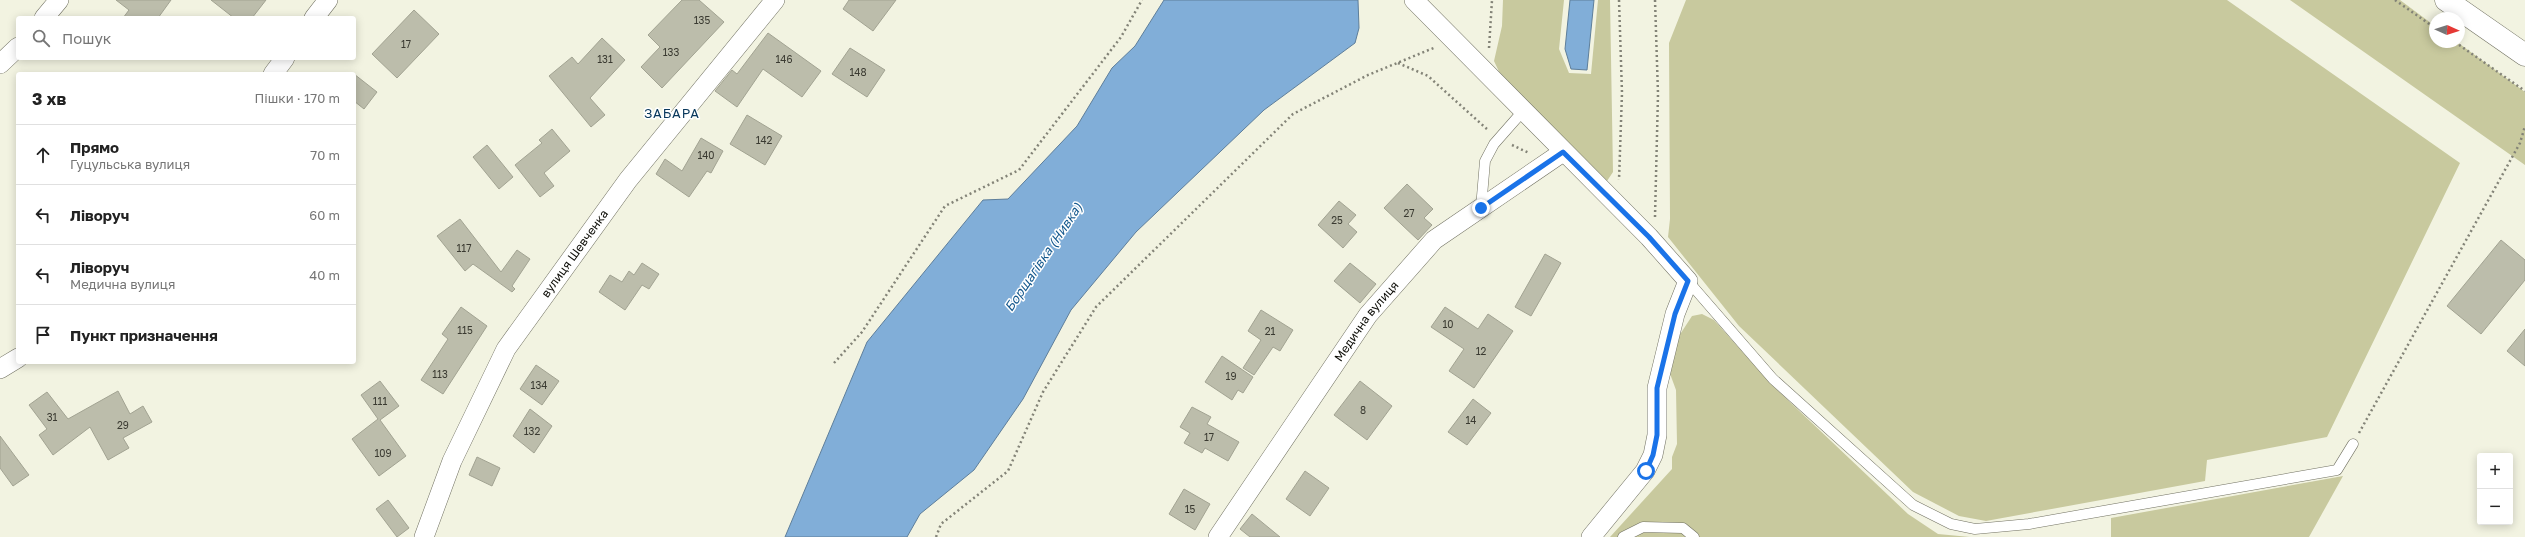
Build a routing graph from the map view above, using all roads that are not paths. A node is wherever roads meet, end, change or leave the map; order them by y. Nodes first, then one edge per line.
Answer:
1 (59, 0) edge
2 (328, 0) edge
3 (775, 0) edge
4 (1414, 0) edge
5 (2446, 0) edge
6 (46, 16) edge
7 (316, 16) edge
8 (16, 48) edge
9 (2525, 55) edge
10 (284, 60) edge
11 (0, 64) edge
12 (274, 72) edge
13 (1523, 111) junction
14 (1556, 156) junction
15 (1481, 208) junction
16 (1688, 281) junction
17 (16, 359) edge
18 (0, 369) edge
19 (2353, 444) road end
20 (424, 537) edge
21 (1218, 537) edge
22 (1591, 537) edge
23 (1623, 537) edge
24 (1694, 537) edge

1 - 6 street
2 - 7 street
3 - 20 street, вулиця Шевченка
4 - 13 street
5 - 9 main road
8 - 11 street
10 - 12 street
13 - 14 street
13 - 15 lane
14 - 15 street, Медична вулиця
14 - 16 street
15 - 21 street, Медична вулиця
16 - 19 lane
16 - 22 street
17 - 18 street
23 - 24 lane

